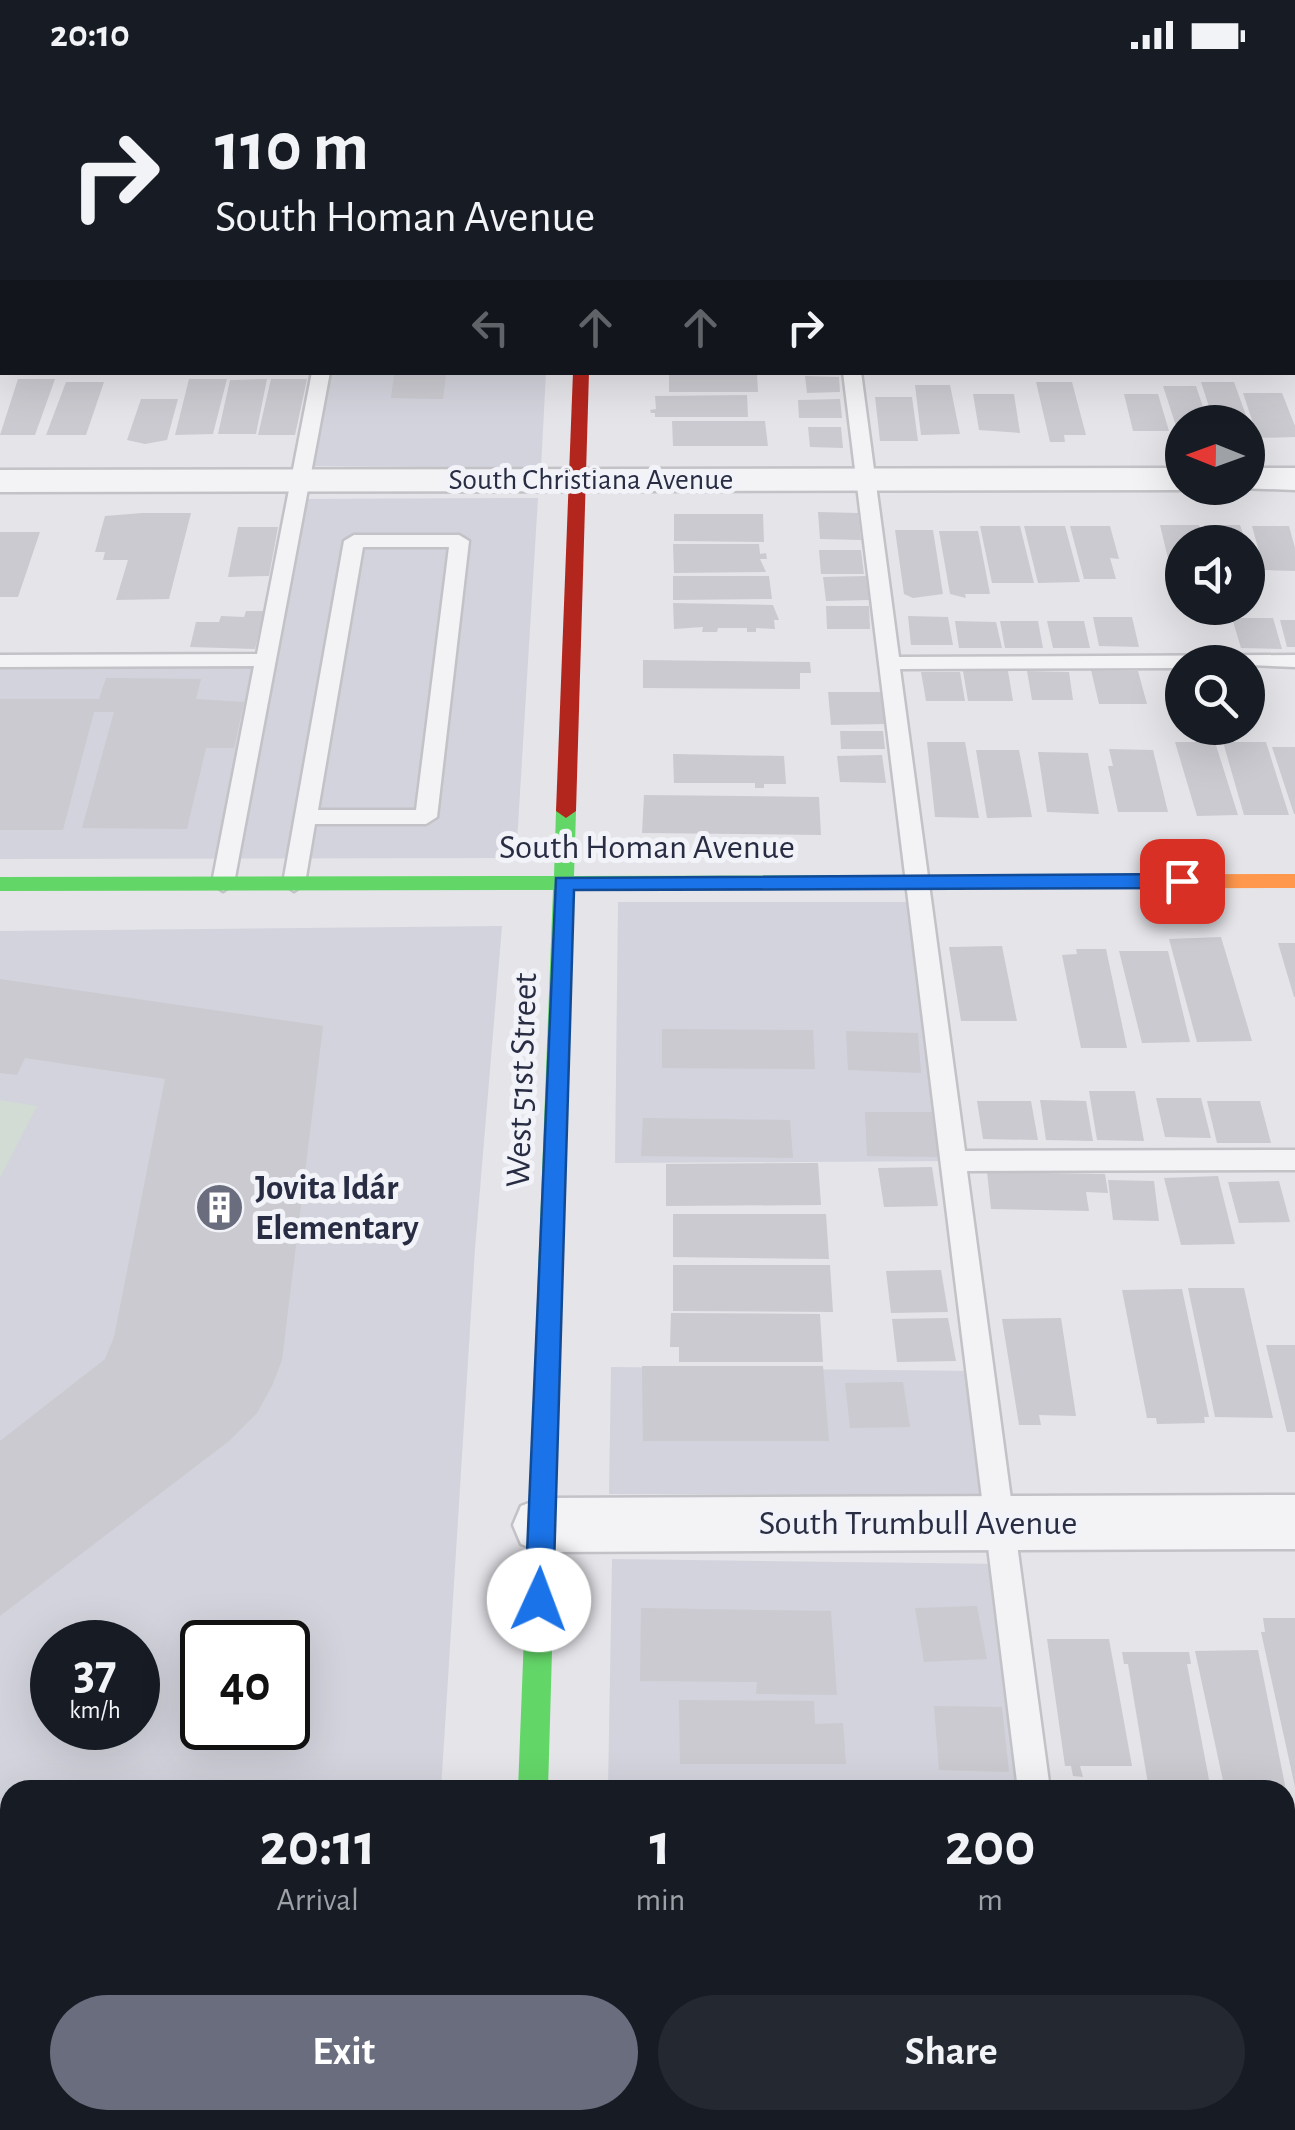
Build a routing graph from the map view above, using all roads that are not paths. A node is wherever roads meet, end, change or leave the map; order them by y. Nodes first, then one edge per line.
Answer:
1 (320, 375) edge
2 (582, 375) edge
3 (852, 375) edge
4 (1165, 479) edge
5 (1265, 479) edge
6 (1295, 479) edge
7 (578, 480) junction
8 (866, 480) junction
9 (0, 481) edge
10 (300, 481) junction
11 (266, 660) junction
12 (0, 661) edge
13 (1295, 661) edge
14 (890, 663) junction
15 (304, 817) junction
16 (1295, 881) edge
17 (917, 882) junction
18 (223, 883) junction
19 (294, 883) junction
20 (564, 883) junction
21 (0, 884) edge
22 (1295, 1160) edge
23 (953, 1161) junction
24 (1000, 1522) junction
25 (1295, 1522) edge
26 (542, 1524) junction
27 (533, 1780) edge
28 (1033, 1780) edge

1 - 10 lane
2 - 7 street, West 51st Street
3 - 8 lane
4 - 8 street, South Christiana Avenue
5 - 6 street
7 - 8 street, South Christiana Avenue
7 - 10 street, South Christiana Avenue
7 - 20 street, West 51st Street
8 - 14 lane
9 - 10 street, South Christiana Avenue
10 - 11 lane
11 - 12 lane
11 - 18 lane
13 - 14 lane
14 - 17 lane
15 - 15 lane
15 - 19 lane
16 - 17 street, South Homan Avenue
17 - 20 street, South Homan Avenue
17 - 23 lane
18 - 19 street, South Homan Avenue
18 - 21 street, South Homan Avenue
19 - 20 street, South Homan Avenue
20 - 26 street, West 51st Street
22 - 23 lane
23 - 24 lane
24 - 25 street, South Trumbull Avenue
24 - 26 street, South Trumbull Avenue
24 - 28 lane
26 - 27 street, West 51st Street

